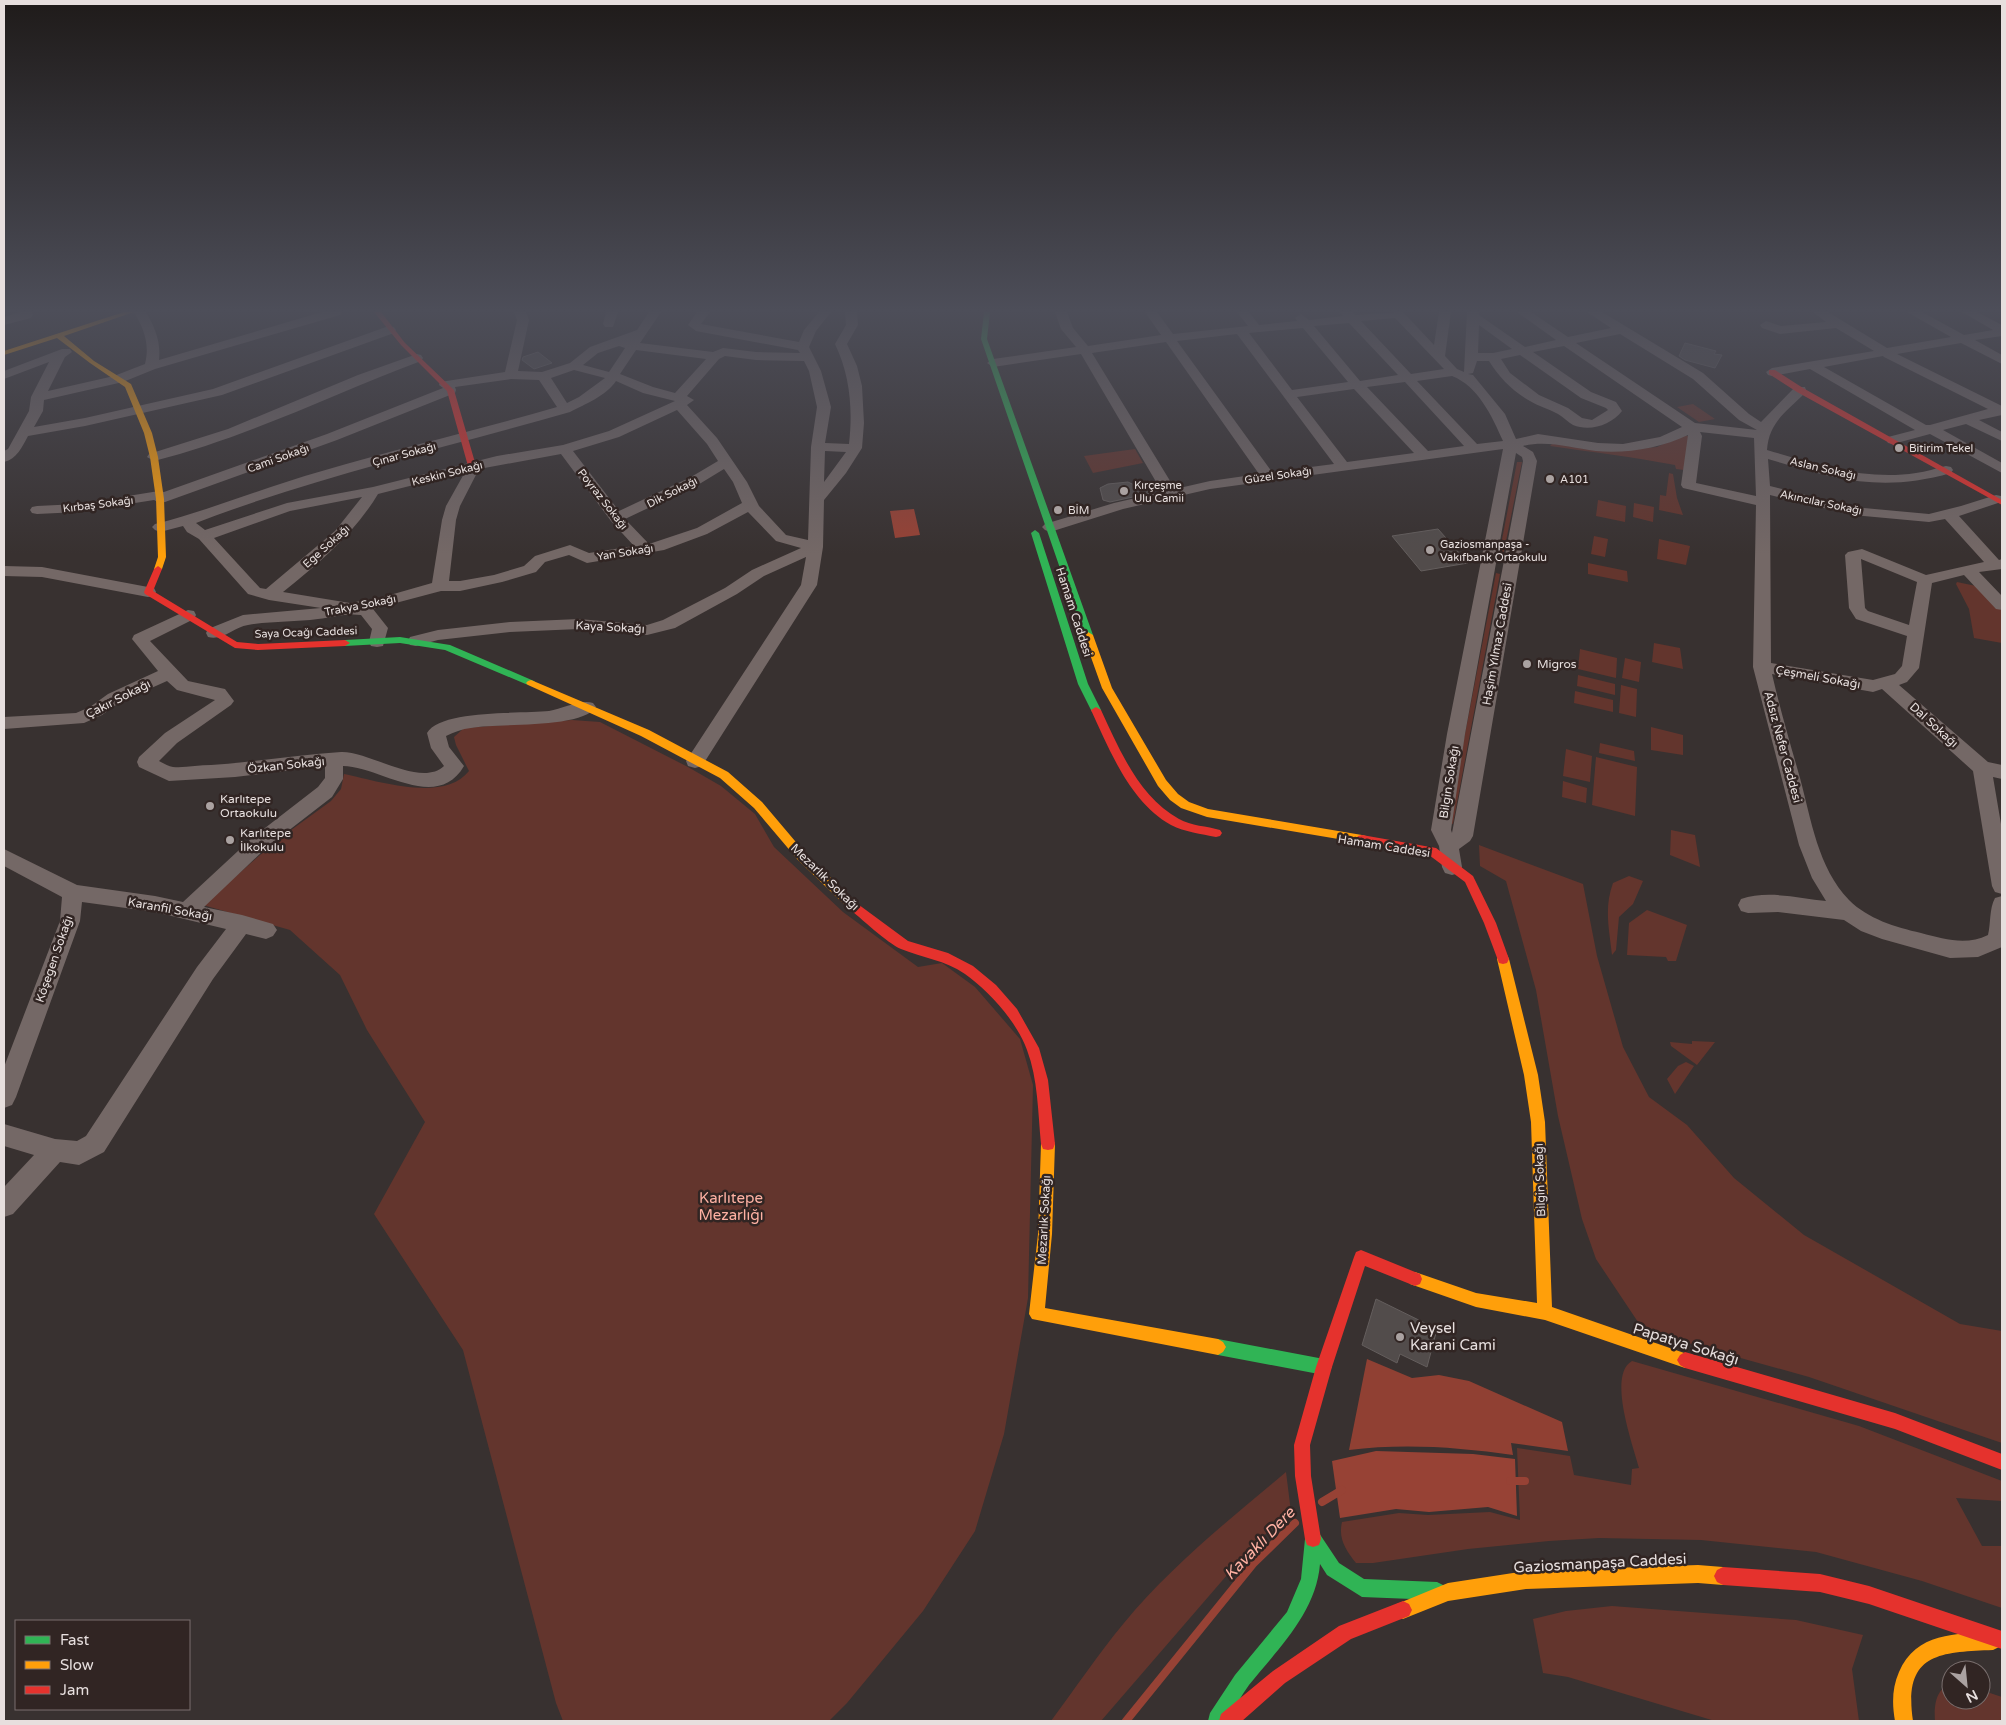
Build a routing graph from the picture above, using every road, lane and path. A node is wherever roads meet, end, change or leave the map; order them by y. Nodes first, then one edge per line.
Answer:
1 (40, 392) edge
2 (56, 392) edge
3 (131, 392) edge
4 (209, 392) edge
5 (328, 392) edge
6 (434, 392) edge
7 (449, 392) edge
8 (554, 392) edge
9 (595, 392) edge
10 (656, 392) edge
11 (687, 392) edge
12 (820, 392) edge
13 (856, 392) edge
14 (993, 392) edge
15 (998, 392) edge
16 (1110, 392) edge
17 (1207, 392) edge
18 (1302, 392) edge
19 (1364, 392) edge
20 (1420, 392) edge
21 (1480, 392) edge
22 (1526, 392) edge
23 (1582, 392) edge
24 (1642, 392) edge
25 (1717, 392) edge
26 (1798, 392) edge
27 (1805, 392) edge
28 (1860, 392) edge
29 (1964, 392) edge
30 (1289, 394) joint
31 (38, 396) junction
32 (681, 401) junction
33 (565, 409) junction
34 (997, 410) dead end
35 (138, 411) junction
36 (2001, 411) edge
37 (1969, 420) junction
38 (1692, 427) junction
39 (1933, 430) junction
40 (23, 433) junction
41 (463, 437) junction
42 (2002, 438) edge
43 (1762, 439) junction
44 (1893, 440) junction
45 (1511, 444) junction
46 (818, 446) junction
47 (855, 448) junction
48 (565, 449) junction
49 (1474, 449) junction
50 (1424, 456) junction
51 (154, 457) junction
52 (4, 458) edge
53 (726, 462) junction
54 (472, 466) junction
55 (1343, 466) junction
56 (2002, 469) edge
57 (1946, 470) junction
58 (1267, 476) junction
59 (374, 491) junction
60 (1170, 493) junction
61 (1763, 496) junction
62 (159, 497) junction
63 (816, 500) junction
64 (1999, 501) edge
65 (750, 504) junction
66 (37, 510) dead end
67 (1948, 513) junction
68 (616, 518) junction
69 (188, 521) junction
70 (160, 527) junction
71 (1050, 527) junction
72 (204, 536) junction
73 (815, 547) junction
74 (644, 548) junction
75 (1059, 552) junction
76 (1042, 554) junction
77 (1998, 564) edge
78 (1489, 566) junction
79 (1967, 569) junction
80 (1510, 570) junction
81 (4, 572) edge
82 (1925, 580) junction
83 (440, 586) junction
84 (148, 592) junction
85 (269, 594) junction
86 (2002, 605) edge
87 (352, 608) junction
88 (188, 615) junction
89 (214, 632) junction
90 (1917, 634) junction
91 (416, 641) junction
92 (377, 642) junction
93 (1762, 667) junction
94 (171, 672) junction
95 (1886, 683) junction
96 (587, 707) junction
97 (4, 723) edge
98 (331, 760) junction
99 (695, 760) junction
100 (1982, 768) junction
101 (2002, 772) edge
102 (1230, 836) dead end
103 (1450, 846) junction
104 (4, 857) edge
105 (1444, 868) junction
106 (2002, 886) edge
107 (73, 893) junction
108 (2002, 904) edge
109 (1748, 905) dead end
110 (187, 911) junction
111 (1850, 912) junction
112 (242, 923) junction
113 (266, 930) dead end
114 (4, 1097) edge
115 (4, 1135) edge
116 (55, 1150) junction
117 (4, 1205) edge
118 (1544, 1312) junction
119 (1324, 1367) junction
120 (2002, 1462) edge
121 (1313, 1538) junction
122 (1448, 1592) junction
123 (2002, 1640) edge
124 (1216, 1721) edge
125 (1228, 1721) edge
126 (1904, 1721) edge

1 - 31 street
2 - 31 street
3 - 35 main road
4 - 35 street
5 - 51 street
6 - 62 street, Cami Sokağı
7 - 41 main road
8 - 33 street
9 - 33 street, Çınar Sokağı
10 - 32 street
11 - 32 street
12 - 46 street
13 - 47 street
14 - 34 main road, Hamam Caddesi
15 - 71 main road, Hamam Caddesi
16 - 60 street
17 - 58 street
18 - 30 street
19 - 50 street
20 - 49 street
21 - 45 street
22 - 23 street
24 - 38 street
25 - 43 street
26 - 43 street
27 - 44 main road
28 - 39 street
29 - 36 street
30 - 55 street
31 - 40 street
32 - 48 street, Keskin Sokağı
32 - 53 street
33 - 41 street, Çınar Sokağı
35 - 40 street
35 - 51 main road
36 - 37 street
37 - 39 street
37 - 42 street
38 - 43 street
38 - 45 street, Güzel Sokağı
38 - 61 street, Akıncılar Sokağı
39 - 44 street
39 - 56 street
40 - 52 street
41 - 54 main road
41 - 69 street, Çınar Sokağı
43 - 57 street, Aslan Sokağı
43 - 61 street, Adsız Nefer Caddesi
44 - 57 main road
45 - 49 street, Güzel Sokağı
45 - 78 street, Bilgin Sokağı
45 - 80 street, Haşim Yılmaz Caddesi
46 - 47 street
46 - 63 street
47 - 63 street
48 - 54 street, Keskin Sokağı
48 - 68 street, Poyraz Sokağı
49 - 50 street, Güzel Sokağı
50 - 55 street, Güzel Sokağı
51 - 62 main road
53 - 65 street
53 - 68 street, Dik Sokağı
54 - 59 street, Keskin Sokağı
54 - 83 street
55 - 58 street, Güzel Sokağı
57 - 64 main road
58 - 60 street, Güzel Sokağı
59 - 72 street, Keskin Sokağı
59 - 85 street, Ege Sokağı
60 - 71 street, Güzel Sokağı
61 - 67 street, Akıncılar Sokağı
61 - 93 street, Adsız Nefer Caddesi
62 - 66 street, Kırbaş Sokağı
62 - 70 main road
63 - 73 street
64 - 67 street, Akıncılar Sokağı
65 - 73 street
65 - 74 street, Yan Sokağı
67 - 77 street
68 - 74 street, Poyraz Sokağı
69 - 70 street
69 - 72 street
70 - 84 main road
71 - 75 main road, Hamam Caddesi
71 - 76 main road, Hamam Caddesi
72 - 85 street
73 - 91 street, Kaya Sokağı
73 - 99 street
74 - 83 street, Yan Sokağı
75 - 76 main road
75 - 105 main road, Hamam Caddesi
76 - 102 main road, Hamam Caddesi
77 - 79 street
78 - 80 street
78 - 103 street, Bilgin Sokağı
79 - 82 street
79 - 86 street
80 - 103 street, Haşim Yılmaz Caddesi
81 - 84 street
82 - 90 street, Çeşmeli Sokağı
82 - 90 street
83 - 87 street, Trakya Sokağı
84 - 88 main road, Saya Ocağı Caddesi
85 - 87 street
87 - 89 street, Trakya Sokağı
87 - 92 street
88 - 89 main road, Saya Ocağı Caddesi
88 - 94 street
89 - 92 main road, Saya Ocağı Caddesi
90 - 95 street, Çeşmeli Sokağı
91 - 92 main road, Saya Ocağı Caddesi
91 - 96 main road, Saya Ocağı Caddesi
93 - 95 street, Çeşmeli Sokağı
93 - 111 street, Adsız Nefer Caddesi
94 - 97 street, Çakır Sokağı
94 - 98 street, Özkan Sokağı
95 - 100 street, Dal Sokağı
96 - 98 street
96 - 99 main road, Saya Ocağı Caddesi
98 - 110 street, Özkan Sokağı
99 - 119 main road, Mezarlık Sokağı
100 - 101 street
100 - 106 street
103 - 105 street, Bilgin Sokağı
104 - 107 street
105 - 118 main road, Bilgin Sokağı
107 - 110 street, Karanfil Sokağı
107 - 114 street, Köşegen Sokağı
108 - 111 street, Adsız Nefer Caddesi
109 - 111 street
110 - 112 street, Karanfil Sokağı
112 - 113 street, Karanfil Sokağı
112 - 116 street
115 - 116 street
116 - 117 street
118 - 119 main road, Papatya Sokağı
118 - 120 main road, Papatya Sokağı
119 - 121 main road
121 - 122 main road
121 - 124 main road
122 - 123 main road, Gaziosmanpaşa Caddesi
122 - 125 main road, Gaziosmanpaşa Caddesi
123 - 126 main road

